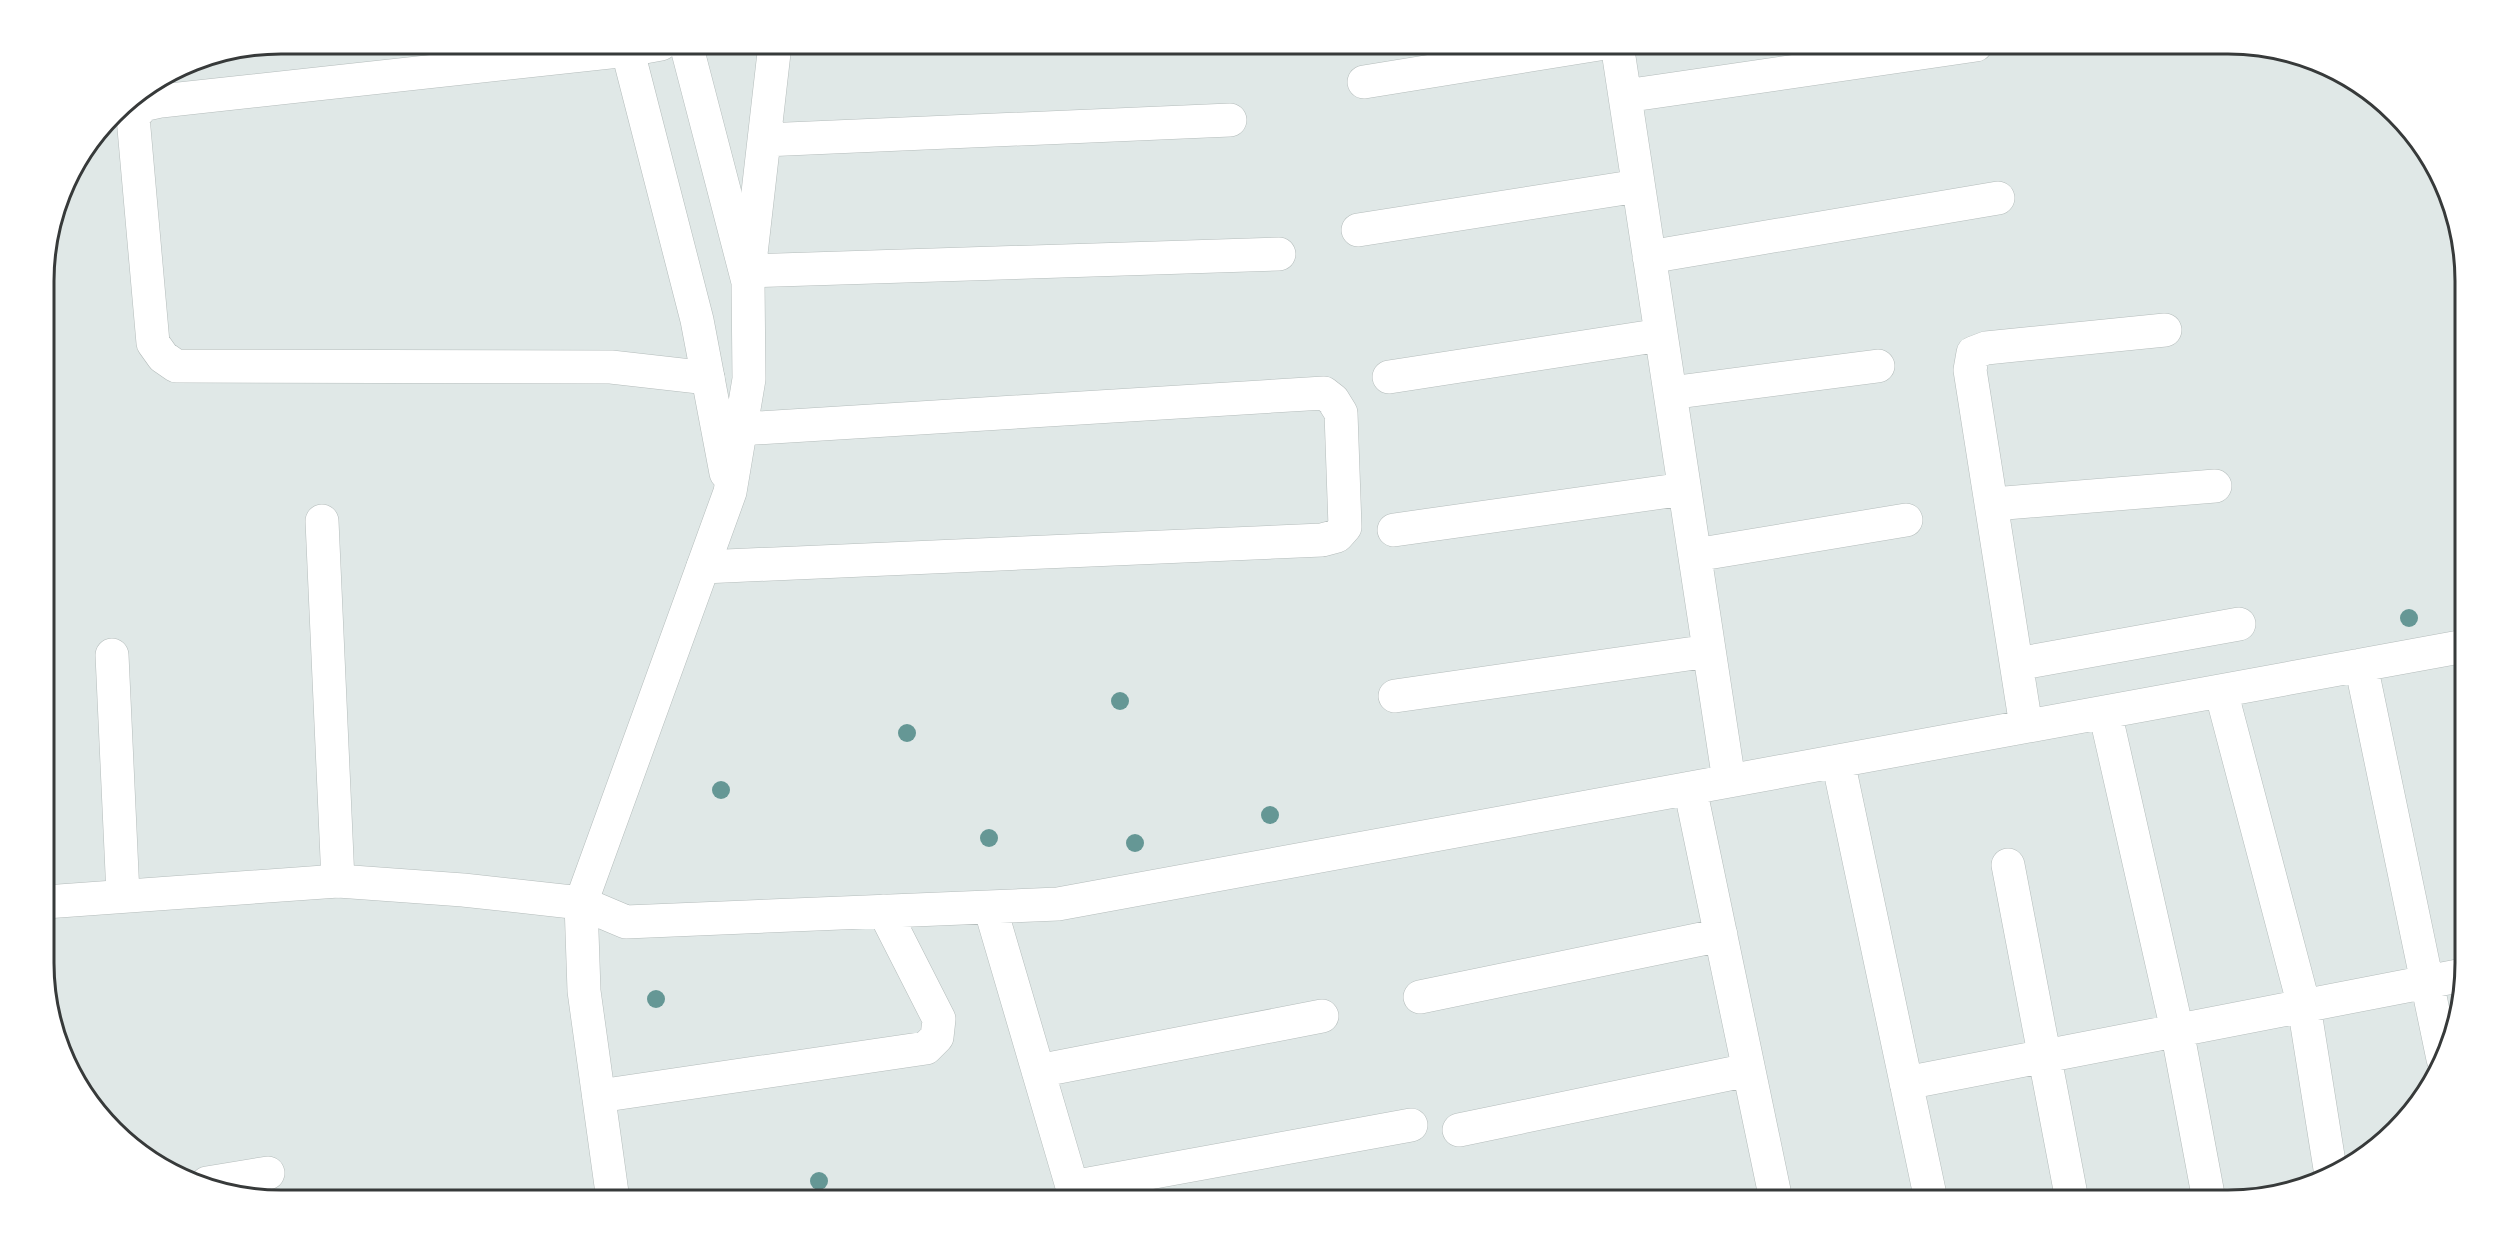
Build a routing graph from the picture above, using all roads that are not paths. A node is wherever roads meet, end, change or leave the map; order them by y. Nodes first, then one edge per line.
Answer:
1 (559, 54) edge
2 (629, 54) edge
3 (689, 54) edge
4 (774, 54) edge
5 (1537, 54) edge
6 (1618, 54) edge
7 (1914, 54) edge
8 (1364, 82) dead end
9 (1624, 96) junction
10 (1230, 120) dead end
11 (764, 140) junction
12 (1638, 186) junction
13 (1998, 198) dead end
14 (1358, 230) dead end
15 (1280, 254) dead end
16 (1649, 257) junction
17 (748, 277) junction
18 (2165, 330) dead end
19 (1661, 334) junction
20 (1878, 366) dead end
21 (1389, 377) dead end
22 (708, 378) junction
23 (1670, 393) junction
24 (741, 429) junction
25 (2215, 486) dead end
26 (1684, 489) junction
27 (730, 492) junction
28 (1993, 504) junction
29 (1906, 520) dead end
30 (322, 521) dead end
31 (1394, 530) dead end
32 (1695, 555) junction
33 (703, 567) junction
34 (2239, 624) dead end
35 (2455, 648) edge
36 (1709, 651) junction
37 (112, 655) dead end
38 (2017, 664) junction
39 (2361, 665) junction
40 (2221, 691) junction
41 (1395, 696) dead end
42 (2105, 712) junction
43 (2026, 726) junction
44 (1838, 761) junction
45 (1729, 781) junction
46 (1690, 788) junction
47 (2008, 865) dead end
48 (338, 881) junction
49 (123, 895) junction
50 (54, 901) edge
51 (581, 903) junction
52 (990, 907) junction
53 (884, 911) junction
54 (1721, 935) junction
55 (2455, 977) edge
56 (2427, 982) junction
57 (1420, 997) dead end
58 (2304, 1005) junction
59 (1322, 1016) dead end
60 (2177, 1030) junction
61 (2440, 1044) edge
62 (2045, 1058) junction
63 (1749, 1070) junction
64 (1038, 1071) junction
65 (1906, 1083) junction
66 (599, 1096) junction
67 (1411, 1125) dead end
68 (1459, 1130) dead end
69 (2330, 1166) edge
70 (268, 1173) dead end
71 (219, 1181) edge
72 (613, 1190) edge
73 (1073, 1190) edge
74 (1089, 1190) edge
75 (1774, 1190) edge
76 (1929, 1190) edge
77 (2070, 1190) edge
78 (2207, 1190) edge

1 - 22 street
2 - 22 street
3 - 17 street
4 - 11 street
5 - 8 street
6 - 9 street
7 - 9 street
9 - 12 street
10 - 11 street
11 - 17 street
12 - 14 street
12 - 16 street
13 - 16 street
15 - 17 street
16 - 19 street
17 - 24 street
18 - 28 street
19 - 21 street
19 - 23 street
20 - 23 street
22 - 27 street
23 - 26 street
24 - 27 street
24 - 33 street
25 - 28 street
26 - 31 street
26 - 32 street
27 - 33 street
28 - 38 street
29 - 32 street
30 - 48 street
32 - 36 street
33 - 51 street
34 - 38 street
35 - 39 street
36 - 41 street
36 - 45 street
37 - 49 street
38 - 43 street
39 - 40 street
39 - 56 street
40 - 42 street
40 - 58 street
42 - 43 street
42 - 60 street
43 - 44 street
44 - 45 street
44 - 65 street
45 - 46 street
46 - 52 street
46 - 54 street
47 - 62 street
48 - 49 street
48 - 51 street
49 - 50 street
51 - 53 street
51 - 66 street
52 - 53 street
52 - 64 street
53 - 66 street
54 - 57 street
54 - 63 street
55 - 56 street
56 - 58 street
56 - 61 street
58 - 60 street
58 - 69 street
59 - 64 street
60 - 62 street
60 - 78 street
62 - 65 street
62 - 77 street
63 - 68 street
63 - 75 street
64 - 73 street
65 - 76 street
66 - 72 street
67 - 74 street
70 - 71 street

